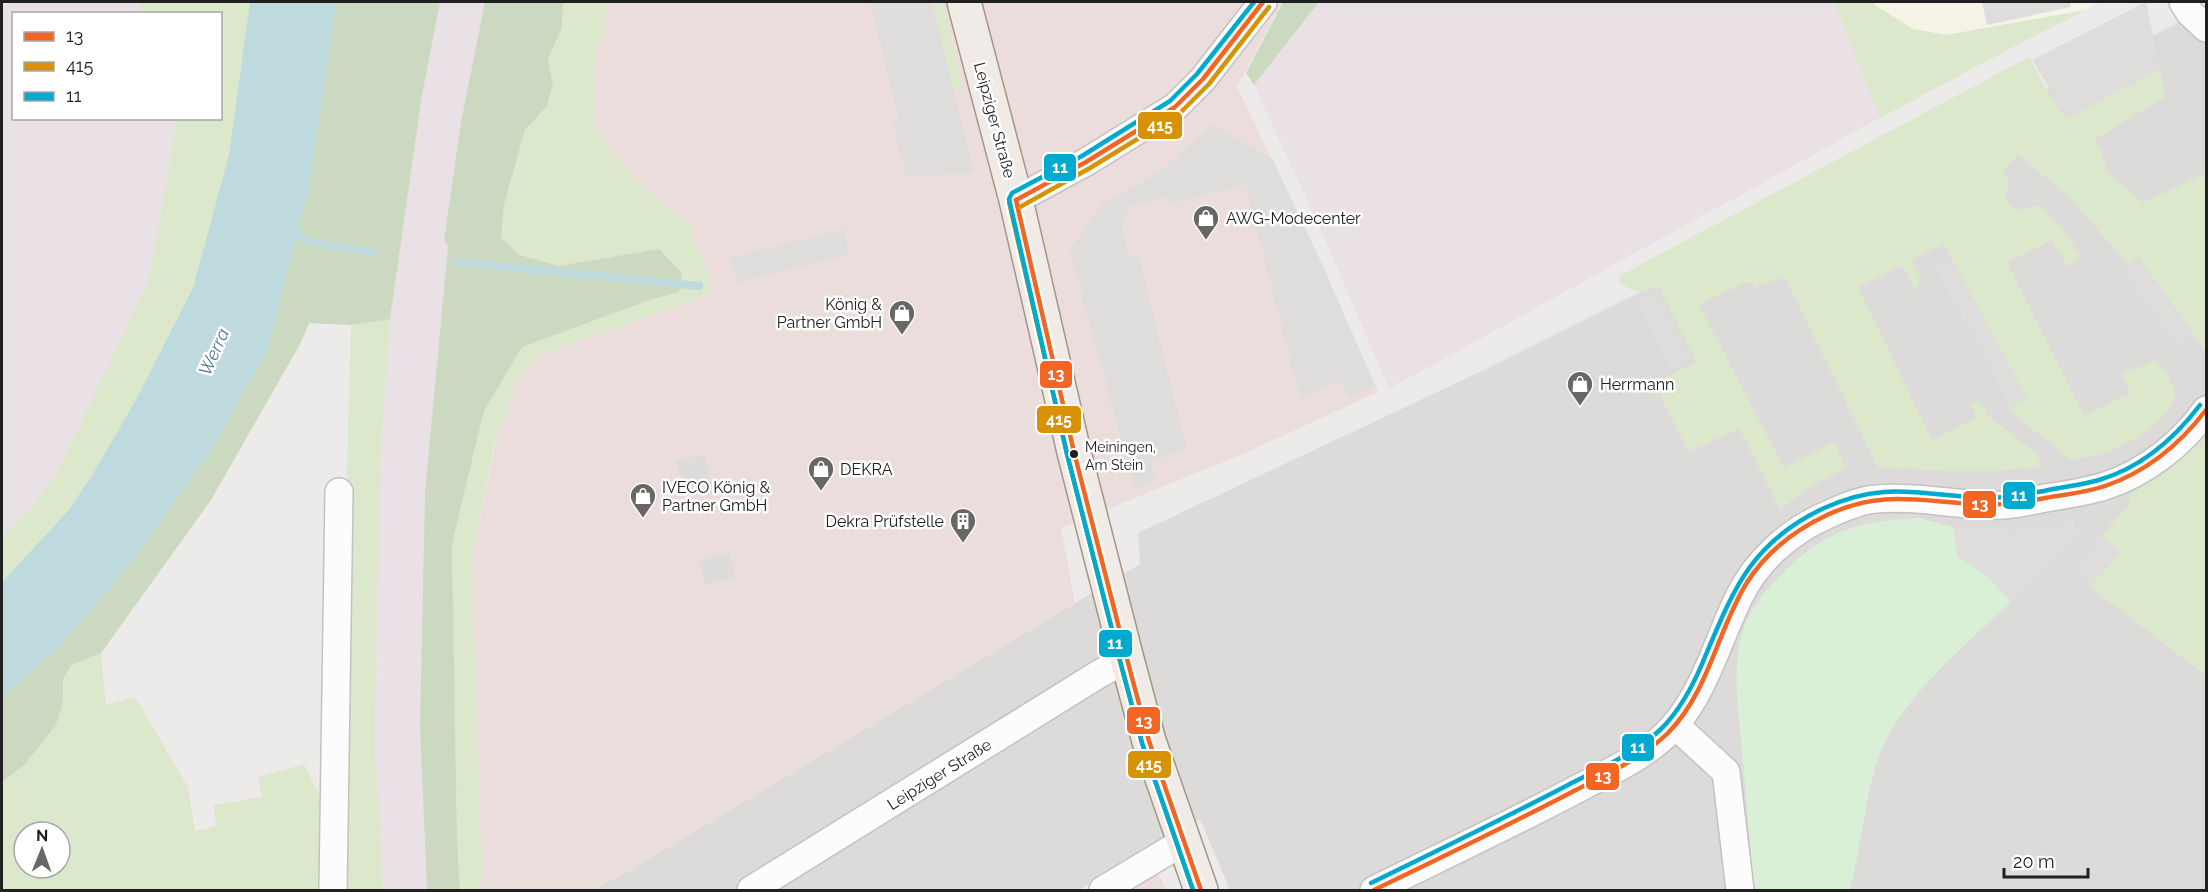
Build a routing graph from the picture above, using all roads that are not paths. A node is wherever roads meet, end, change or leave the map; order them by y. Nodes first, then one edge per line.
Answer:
1 (964, 2) edge
2 (1263, 2) edge
3 (2183, 2) edge
4 (2206, 28) edge
5 (1016, 200) junction
6 (2206, 410) edge
7 (339, 492) dead end
8 (1127, 659) junction
9 (1675, 725) junction
10 (1183, 842) junction
11 (333, 891) edge
12 (751, 891) edge
13 (1103, 891) edge
14 (1201, 891) edge
15 (1374, 891) edge
16 (1740, 891) edge

1 - 5 main road, Leipziger Straße
2 - 5 street
3 - 4 street
5 - 8 main road, Leipziger Straße
6 - 9 street
7 - 11 street
8 - 10 main road, Leipziger Straße
8 - 12 street, Leipziger Straße
9 - 15 street
9 - 16 street
10 - 13 street
10 - 14 main road, Leipziger Straße

